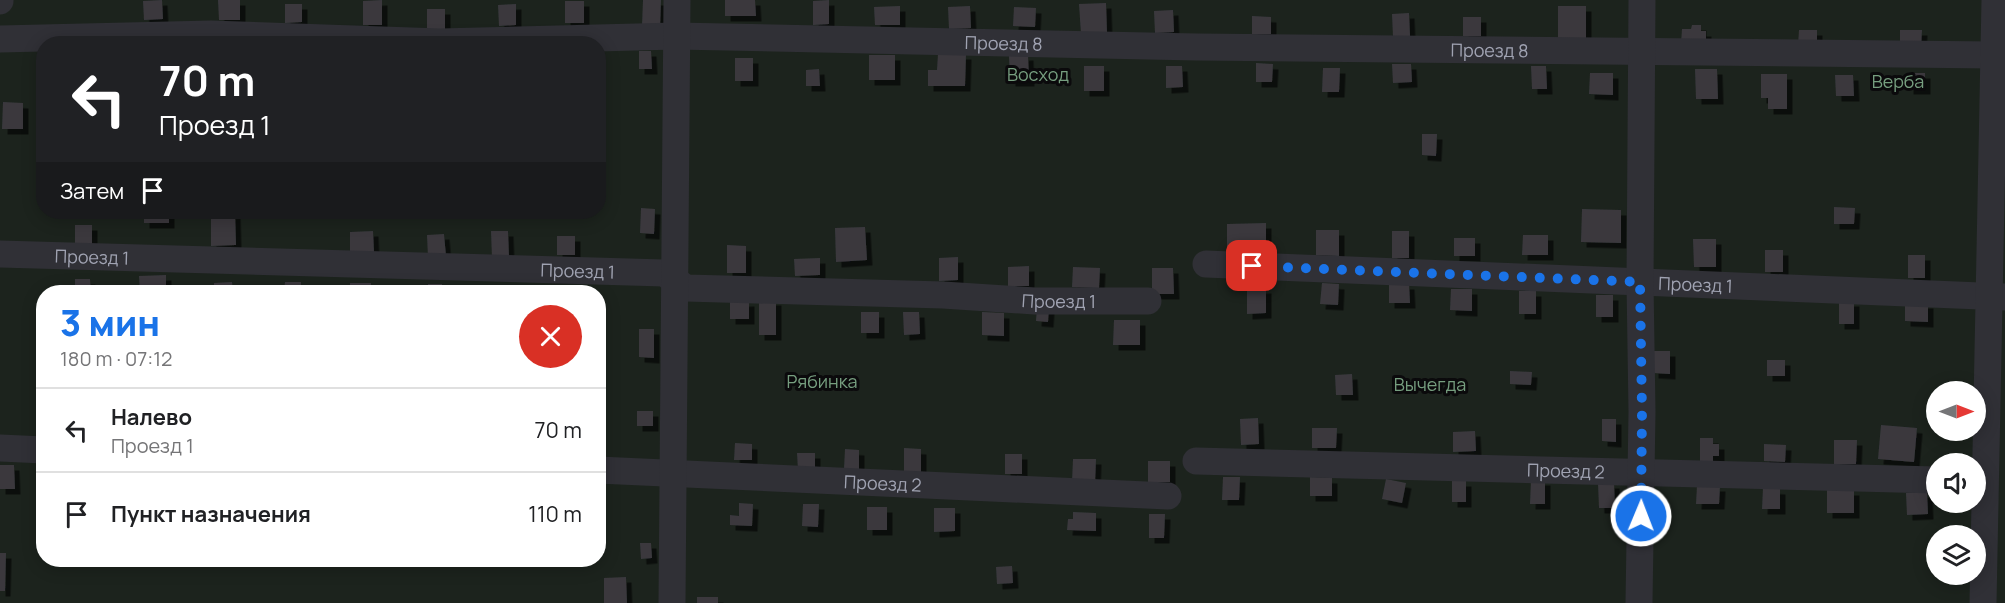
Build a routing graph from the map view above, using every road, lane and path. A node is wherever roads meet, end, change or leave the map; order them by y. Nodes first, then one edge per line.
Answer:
1 (677, 0) edge
2 (1642, 0) edge
3 (1995, 0) edge
4 (127, 36) edge
5 (269, 36) edge
6 (676, 36) junction
7 (36, 38) edge
8 (606, 38) edge
9 (0, 39) edge
10 (1641, 51) junction
11 (2000, 56) edge
12 (0, 254) edge
13 (1206, 264) dead end
14 (675, 280) junction
15 (1640, 282) junction
16 (1997, 297) edge
17 (1148, 300) dead end
18 (0, 448) edge
19 (36, 450) edge
20 (1983, 453) edge
21 (1196, 461) dead end
22 (606, 470) edge
23 (1642, 472) junction
24 (674, 473) junction
25 (1926, 480) edge
26 (1986, 493) edge
27 (1168, 495) dead end
28 (1982, 513) edge
29 (2005, 515) edge
30 (672, 603) edge
31 (1639, 603) edge
32 (1983, 603) edge

1 - 6 street
2 - 10 street
3 - 11 street
4 - 5 street, Проезд 8
6 - 8 street, Проезд 8
6 - 10 street, Проезд 8
6 - 14 street
7 - 9 street, Проезд 8
10 - 11 street, Проезд 8
10 - 15 street
11 - 16 street
12 - 14 street, Проезд 1
13 - 15 street, Проезд 1
14 - 17 street, Проезд 1
14 - 24 street
15 - 16 street, Проезд 1
15 - 23 street
16 - 20 street
18 - 19 street
21 - 23 street, Проезд 2
22 - 24 street, Проезд 2
23 - 25 street, Проезд 2
23 - 31 street
24 - 27 street, Проезд 2
24 - 30 street
26 - 29 street
28 - 32 street

